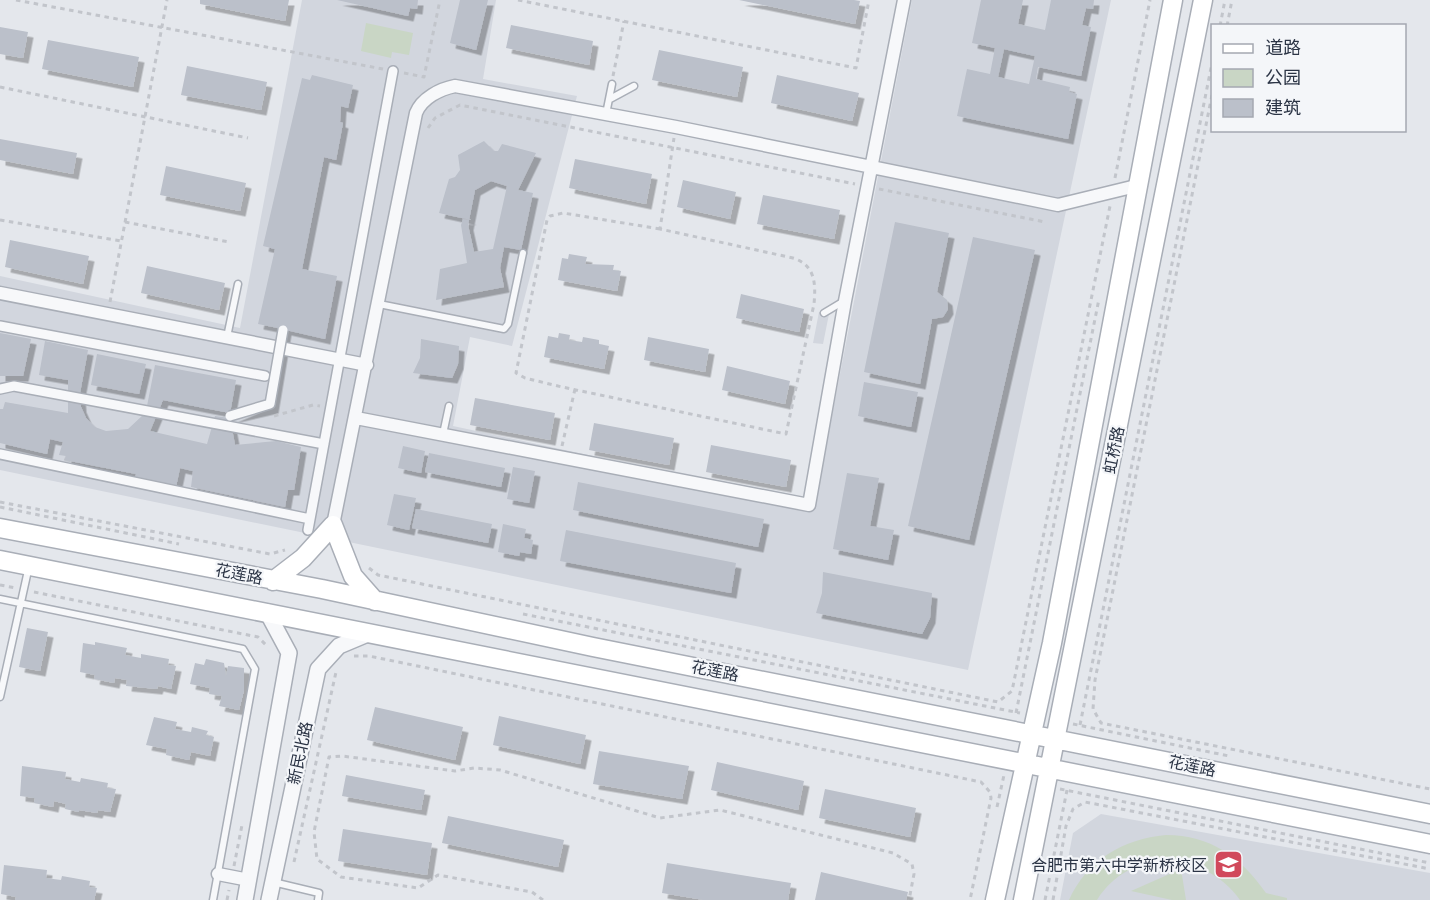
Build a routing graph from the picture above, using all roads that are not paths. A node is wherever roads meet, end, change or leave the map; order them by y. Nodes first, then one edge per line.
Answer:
1 (904, 0) edge
2 (1173, 0) edge
3 (1203, 0) edge
4 (393, 71) road end
5 (612, 84) road end
6 (634, 86) dead end
7 (610, 99) junction
8 (606, 114) junction
9 (872, 167) junction
10 (1136, 186) junction
11 (523, 253) dead end
12 (238, 284) dead end
13 (0, 294) edge
14 (845, 301) junction
15 (379, 304) junction
16 (824, 314) dead end
17 (0, 326) edge
18 (284, 330) dead end
19 (227, 338) junction
20 (340, 360) junction
21 (367, 365) junction
22 (265, 375) dead end
23 (0, 389) edge
24 (449, 406) dead end
25 (230, 416) dead end
26 (356, 418) junction
27 (443, 434) junction
28 (324, 444) junction
29 (0, 454) edge
30 (310, 519) junction
31 (333, 525) junction
32 (0, 528) edge
33 (308, 530) road end
34 (0, 560) edge
35 (29, 566) junction
36 (273, 581) junction
37 (0, 599) edge
38 (375, 601) junction
39 (20, 604) junction
40 (267, 612) junction
41 (370, 633) junction
42 (1052, 643) junction
43 (1074, 649) junction
44 (0, 697) edge
45 (937, 714) junction
46 (1034, 724) junction
47 (1058, 730) junction
48 (932, 743) junction
49 (1156, 759) junction
50 (1016, 760) junction
51 (1049, 766) junction
52 (1150, 787) junction
53 (1430, 814) edge
54 (1430, 844) edge
55 (1005, 852) junction
56 (1031, 858) junction
57 (218, 874) junction
58 (249, 880) junction
59 (272, 882) junction
60 (213, 900) edge
61 (245, 900) edge
62 (269, 900) edge
63 (318, 900) edge
64 (996, 900) edge
65 (1023, 900) edge

1 - 9 street
2 - 10 main road, 虹桥路
3 - 43 main road, 虹桥路
4 - 20 street
5 - 7 lane
6 - 7 lane
7 - 8 lane
8 - 9 street
8 - 15 street
9 - 10 street
9 - 14 street
10 - 42 main road, 虹桥路
11 - 15 lane
12 - 19 lane
13 - 19 street
14 - 16 lane
14 - 27 street
15 - 21 street
17 - 22 street
18 - 25 street, bridge
19 - 20 street
20 - 21 street
20 - 28 street
21 - 26 street
23 - 28 street
24 - 27 lane
26 - 27 street
26 - 31 street
28 - 30 street
29 - 30 street
30 - 33 street
31 - 36 main road
31 - 38 main road
32 - 36 main road, 花莲路
34 - 35 main road, 花莲路
35 - 39 lane
35 - 40 main road, 花莲路
36 - 38 main road, 花莲路
37 - 39 lane
38 - 45 main road, 花莲路
39 - 44 lane
39 - 57 lane
40 - 41 main road, 花莲路
40 - 58 street, 新民北路
41 - 48 main road, 花莲路
41 - 59 street, 新民北路
42 - 43 main road
42 - 46 main road, 虹桥路
43 - 47 main road, 虹桥路
45 - 46 main road, 花莲路
45 - 48 main road
46 - 47 main road, 花莲路
46 - 50 main road, 虹桥路
47 - 49 main road, 花莲路
47 - 51 main road, 虹桥路
48 - 50 main road, 花莲路
49 - 52 main road
49 - 53 main road, 花莲路
50 - 51 main road, 花莲路
50 - 55 main road, 虹桥路
51 - 52 main road, 花莲路
51 - 56 main road, 虹桥路
52 - 54 main road, 花莲路
55 - 56 main road
55 - 64 main road, 虹桥路
56 - 65 main road, 虹桥路
57 - 58 street
57 - 60 lane
58 - 61 street, 新民北路
59 - 62 street, 新民北路
59 - 63 lane

